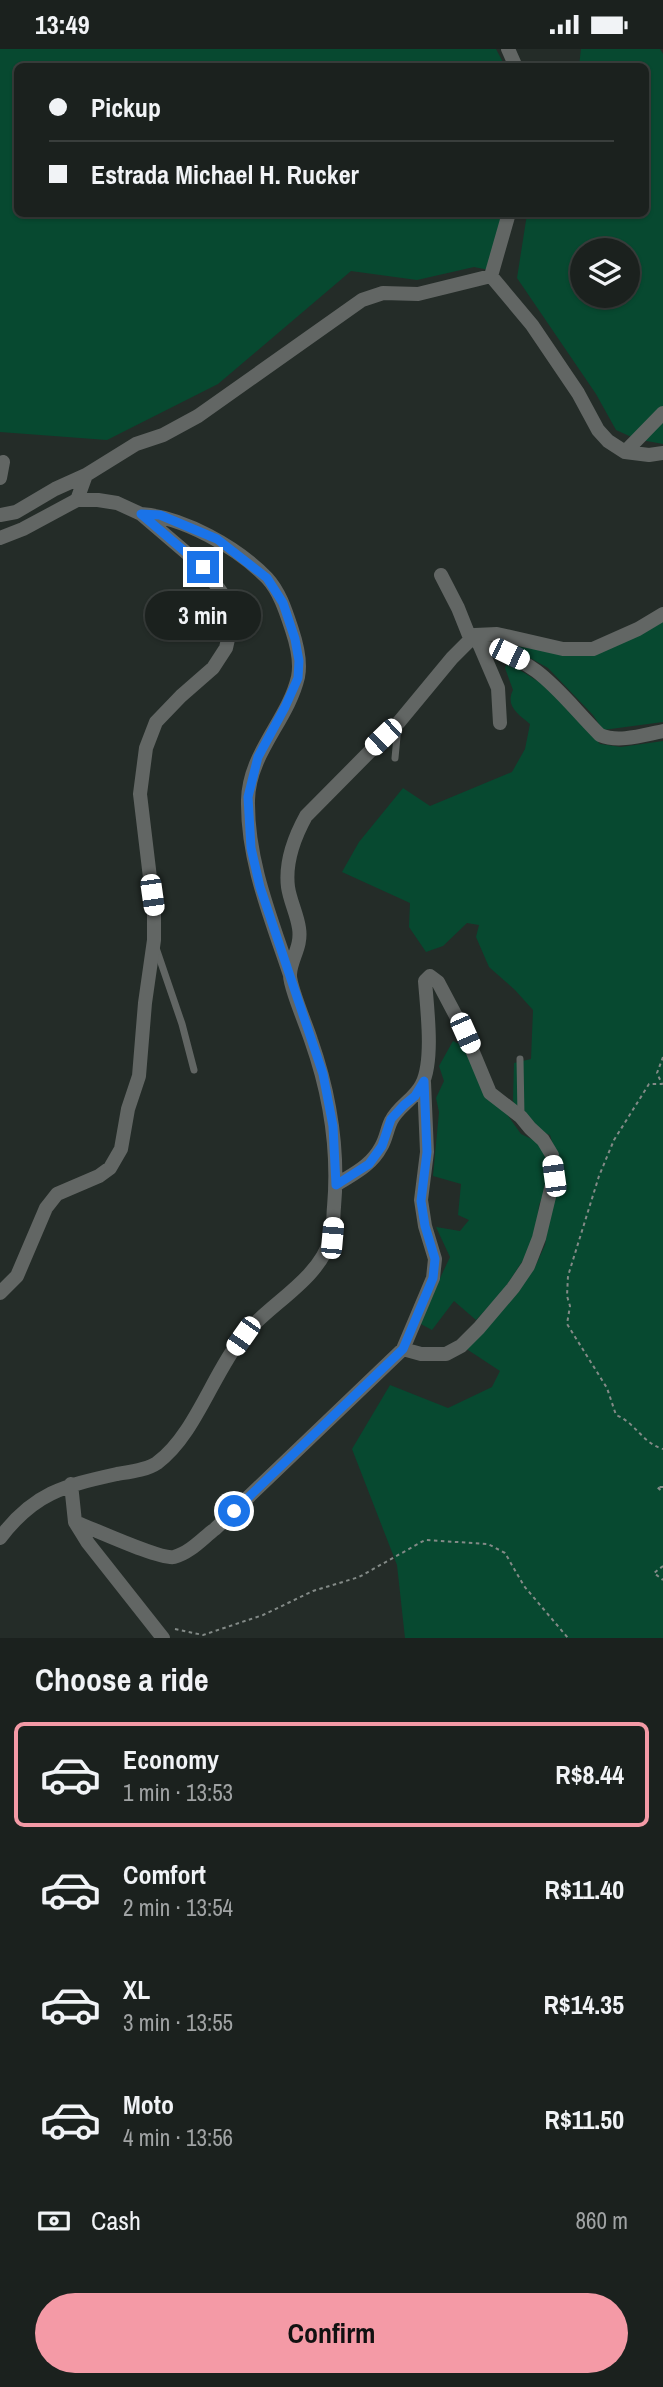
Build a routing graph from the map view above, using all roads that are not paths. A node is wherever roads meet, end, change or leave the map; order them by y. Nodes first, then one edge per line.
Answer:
1 (508, 217) edge
2 (491, 276) junction
3 (663, 413) edge
4 (625, 452) junction
5 (663, 453) edge
6 (3, 461) dead end
7 (86, 475) junction
8 (0, 478) edge
9 (77, 500) junction
10 (141, 514) junction
11 (0, 515) edge
12 (0, 538) edge
13 (440, 575) dead end
14 (663, 614) edge
15 (475, 639) junction
16 (399, 722) junction
17 (500, 723) dead end
18 (663, 731) edge
19 (395, 758) dead end
20 (154, 940) junction
21 (290, 975) junction
22 (520, 1059) dead end
23 (194, 1070) dead end
24 (424, 1081) junction
25 (522, 1117) junction
26 (336, 1185) junction
27 (0, 1293) edge
28 (403, 1349) junction
29 (71, 1484) junction
30 (75, 1522) junction
31 (0, 1538) edge
32 (163, 1638) edge

1 - 2 street
2 - 4 street
2 - 7 street
3 - 4 street
4 - 5 street
6 - 8 street
7 - 9 street
7 - 11 street
9 - 10 street
9 - 12 street
10 - 20 street
10 - 21 street
13 - 15 street
14 - 15 street
15 - 16 street
15 - 17 street
15 - 18 street
16 - 19 lane
16 - 21 street
20 - 23 lane
20 - 27 street
21 - 26 street
22 - 25 lane
24 - 25 street
24 - 26 street
24 - 28 street
25 - 28 street
26 - 29 street
28 - 30 street
29 - 30 street
29 - 31 street
30 - 32 street

